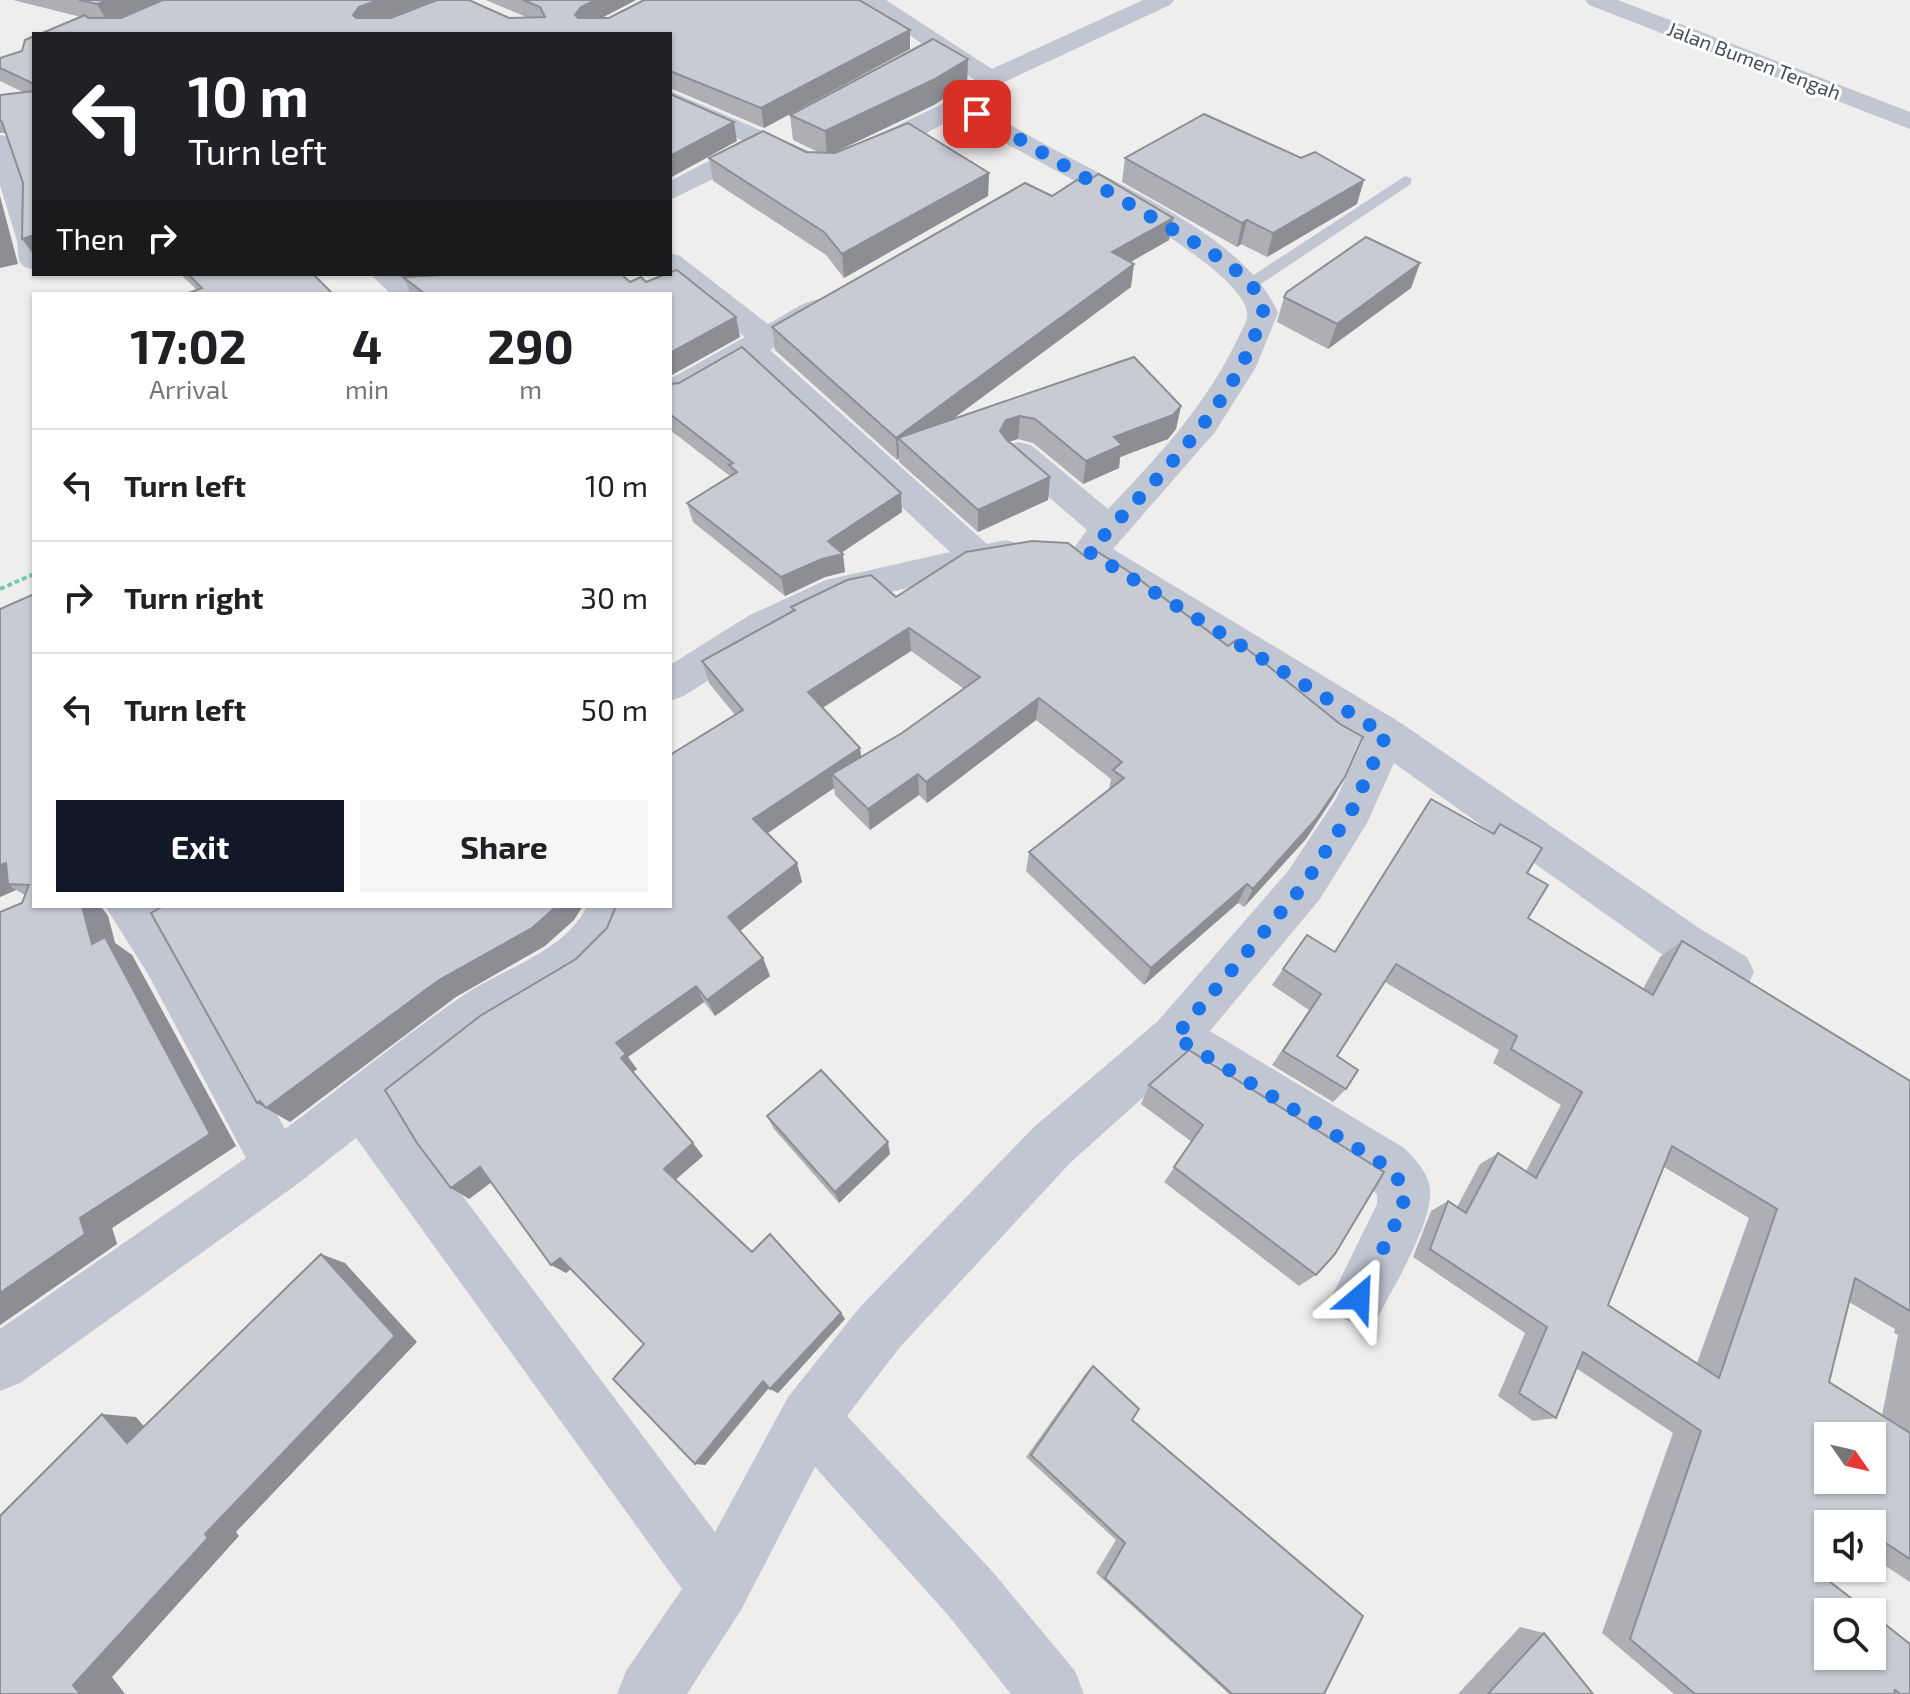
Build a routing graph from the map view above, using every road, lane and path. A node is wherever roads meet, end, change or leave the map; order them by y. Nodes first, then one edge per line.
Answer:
1 (870, 0) edge
2 (1162, 0) edge
3 (1597, 0) edge
4 (978, 91) junction
5 (672, 100) edge
6 (1910, 121) edge
7 (800, 124) edge
8 (8, 143) edge
9 (766, 143) junction
10 (1068, 165) junction
11 (1405, 181) dead end
12 (1030, 185) edge
13 (672, 191) edge
14 (32, 241) edge
15 (672, 264) edge
16 (387, 276) edge
17 (1249, 284) junction
18 (407, 292) edge
19 (847, 293) edge
20 (758, 343) junction
21 (672, 392) edge
22 (1019, 453) edge
23 (1076, 546) junction
24 (978, 557) junction
25 (32, 575) edge
26 (0, 589) edge
27 (672, 684) edge
28 (1386, 735) junction
29 (129, 908) edge
30 (609, 908) edge
31 (1753, 986) edge
32 (1175, 1037) junction
33 (361, 1102) junction
34 (278, 1167) junction
35 (1359, 1298) dead end
36 (0, 1363) edge
37 (809, 1418) junction
38 (719, 1588) junction
39 (649, 1694) edge
40 (1052, 1694) edge

1 - 4 street
2 - 4 street
3 - 6 street, Jalan Bumen Tengah
4 - 9 street
4 - 10 street
5 - 9 street
7 - 9 street
8 - 14 street
9 - 13 street
10 - 12 street
10 - 17 street
11 - 17 lane
15 - 20 street
16 - 18 street
17 - 23 street
19 - 20 street
20 - 21 street
20 - 24 street
22 - 23 street
23 - 24 street
23 - 28 street
24 - 27 street
25 - 26 path
28 - 31 street
28 - 32 street
29 - 34 street
30 - 33 street
32 - 35 street
32 - 37 street
33 - 34 street
33 - 38 street
34 - 36 street
37 - 38 street
37 - 40 street
38 - 39 street

